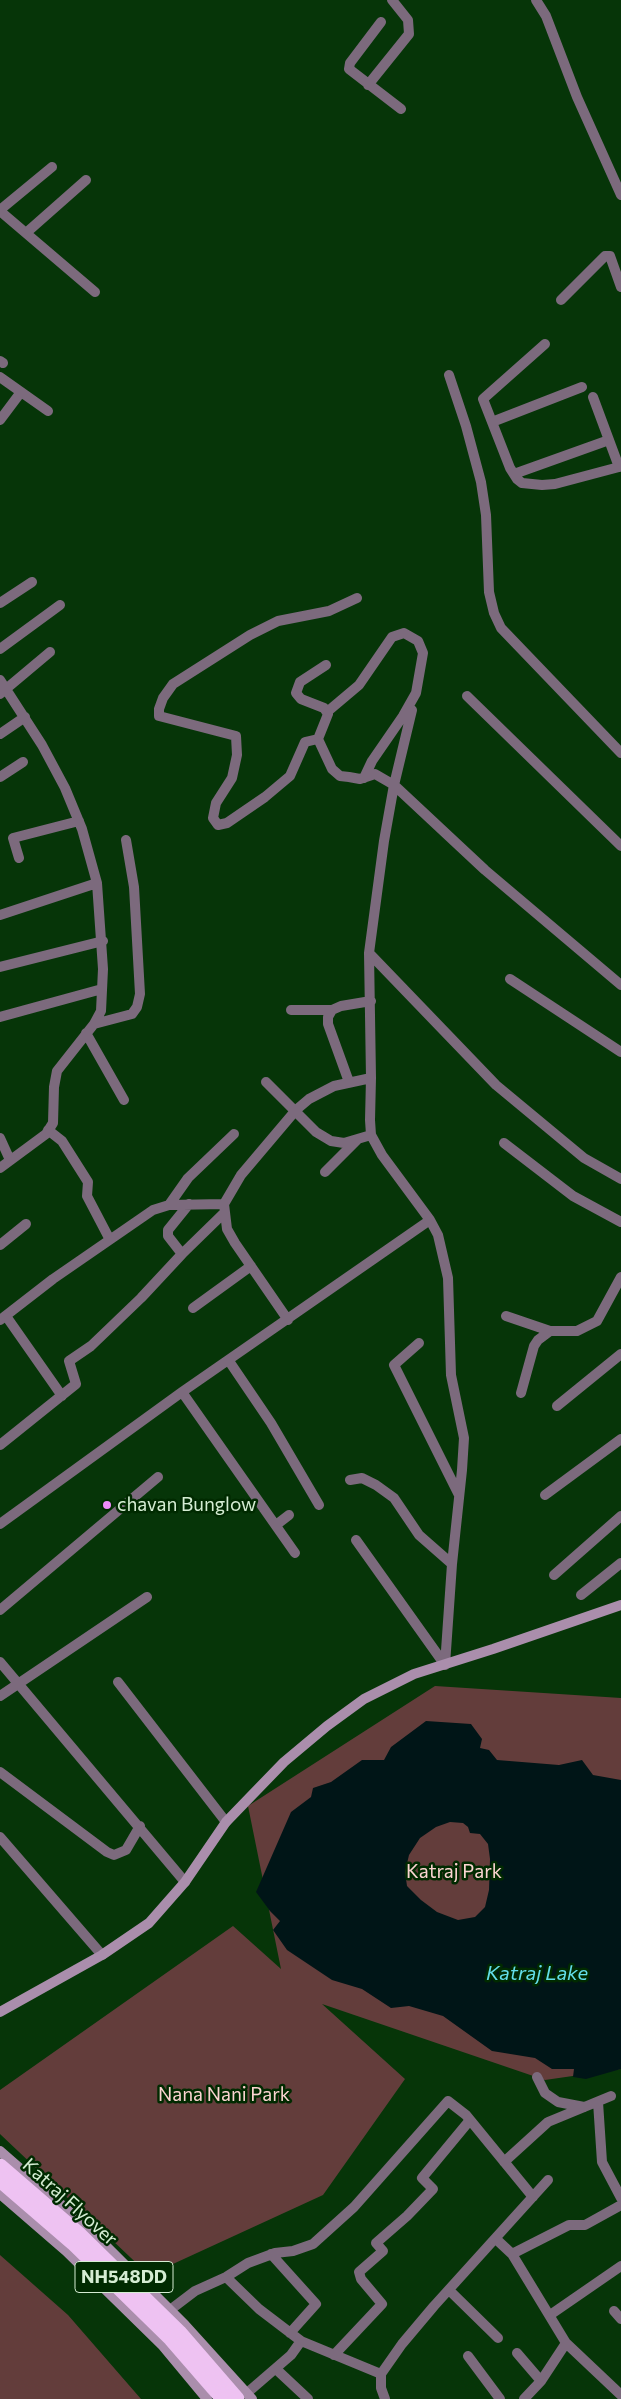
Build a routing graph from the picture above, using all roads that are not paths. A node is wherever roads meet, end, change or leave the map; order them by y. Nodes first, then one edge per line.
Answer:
1 (392, 0) edge
2 (536, 0) edge
3 (381, 22) dead end
4 (368, 85) junction
5 (401, 108) dead end
6 (52, 167) dead end
7 (86, 180) dead end
8 (621, 195) edge
9 (0, 210) edge
10 (26, 233) junction
11 (621, 287) edge
12 (95, 292) dead end
13 (561, 300) dead end
14 (545, 344) dead end
15 (449, 375) dead end
16 (0, 377) edge
17 (582, 387) dead end
18 (21, 392) junction
19 (593, 397) dead end
20 (48, 411) dead end
21 (0, 420) edge
22 (492, 422) junction
23 (609, 440) junction
24 (620, 467) edge
25 (514, 474) junction
26 (32, 582) dead end
27 (357, 598) dead end
28 (0, 603) edge
29 (60, 605) dead end
30 (0, 649) edge
31 (50, 652) dead end
32 (326, 665) dead end
33 (0, 680) edge
34 (3, 692) edge
35 (467, 696) dead end
36 (412, 710) dead end
37 (327, 712) junction
38 (25, 717) junction
39 (0, 734) edge
40 (318, 739) junction
41 (621, 753) edge
42 (22, 762) dead end
43 (0, 777) edge
44 (364, 778) junction
45 (394, 785) junction
46 (79, 821) junction
47 (126, 840) dead end
48 (621, 846) edge
49 (19, 858) dead end
50 (97, 883) junction
51 (0, 915) edge
52 (102, 942) junction
53 (368, 953) junction
54 (0, 967) edge
55 (510, 979) dead end
56 (621, 985) edge
57 (102, 989) junction
58 (370, 1001) junction
59 (291, 1010) dead end
60 (332, 1010) junction
61 (0, 1017) edge
62 (94, 1024) junction
63 (86, 1033) junction
64 (621, 1052) edge
65 (371, 1078) junction
66 (266, 1082) dead end
67 (349, 1082) junction
68 (124, 1100) dead end
69 (296, 1110) junction
70 (48, 1130) junction
71 (234, 1134) dead end
72 (371, 1135) junction
73 (0, 1138) edge
74 (357, 1140) junction
75 (504, 1143) dead end
76 (10, 1160) junction
77 (0, 1168) edge
78 (325, 1172) dead end
79 (621, 1180) edge
80 (189, 1204) junction
81 (169, 1205) junction
82 (224, 1209) junction
83 (430, 1220) junction
84 (621, 1222) edge
85 (26, 1224) dead end
86 (109, 1238) junction
87 (0, 1245) edge
88 (182, 1254) junction
89 (251, 1266) junction
90 (621, 1277) edge
91 (193, 1308) dead end
92 (506, 1316) dead end
93 (3, 1318) edge
94 (288, 1320) junction
95 (550, 1331) junction
96 (419, 1343) dead end
97 (621, 1354) edge
98 (229, 1361) junction
99 (182, 1392) junction
100 (521, 1393) dead end
101 (62, 1396) junction
102 (557, 1406) dead end
103 (621, 1439) edge
104 (0, 1445) edge
105 (158, 1477) dead end
106 (350, 1480) dead end
107 (459, 1495) junction
108 (545, 1495) dead end
109 (319, 1505) dead end
110 (289, 1515) dead end
111 (621, 1516) edge
112 (2, 1520) edge
113 (276, 1525) junction
114 (356, 1540) dead end
115 (295, 1553) dead end
116 (621, 1563) edge
117 (452, 1564) junction
118 (554, 1575) dead end
119 (581, 1595) dead end
120 (146, 1597) dead end
121 (621, 1605) edge
122 (0, 1610) edge
123 (0, 1662) edge
124 (445, 1665) junction
125 (118, 1682) dead end
126 (18, 1683) junction
127 (0, 1696) edge
128 (0, 1772) edge
129 (226, 1822) junction
130 (140, 1826) junction
131 (0, 1837) edge
132 (185, 1882) junction
133 (102, 1955) junction
134 (0, 2012) edge
135 (537, 2078) dead end
136 (611, 2096) dead end
137 (598, 2102) junction
138 (584, 2107) junction
139 (470, 2120) junction
140 (0, 2151) edge
141 (504, 2162) junction
142 (0, 2166) edge
143 (0, 2180) edge
144 (548, 2180) dead end
145 (0, 2194) edge
146 (533, 2197) junction
147 (621, 2198) edge
148 (621, 2205) edge
149 (496, 2238) junction
150 (271, 2254) junction
151 (512, 2254) junction
152 (621, 2266) edge
153 (226, 2277) junction
154 (449, 2290) junction
155 (170, 2310) junction
156 (550, 2315) junction
157 (290, 2333) junction
158 (498, 2338) dead end
159 (301, 2341) junction
160 (566, 2342) junction
161 (517, 2354) dead end
162 (334, 2355) junction
163 (468, 2356) dead end
164 (276, 2369) junction
165 (382, 2374) junction
166 (541, 2381) junction
167 (621, 2395) edge
168 (246, 2397) edge
169 (207, 2399) edge
170 (223, 2399) edge
171 (308, 2399) edge
172 (385, 2399) edge
173 (500, 2399) edge
174 (524, 2399) edge

1 - 4 street
2 - 8 street
3 - 4 street
4 - 5 street
6 - 9 street
7 - 10 street
9 - 10 street
10 - 12 street
11 - 13 street
14 - 22 street
15 - 41 street
16 - 18 street
17 - 22 street
18 - 20 street
18 - 21 street
19 - 23 street
22 - 25 street
23 - 24 street
23 - 25 street
24 - 25 street
26 - 28 street
27 - 40 street
29 - 30 street
31 - 34 street
32 - 37 street
33 - 34 street
34 - 38 street
35 - 48 street
36 - 45 street
37 - 40 street
37 - 44 street
38 - 39 street
38 - 46 street
40 - 44 street
42 - 43 street
44 - 45 street
45 - 53 street
45 - 56 street
46 - 49 street
46 - 50 street
47 - 62 street
50 - 51 street
50 - 52 street
52 - 54 street
52 - 57 street
53 - 58 street
53 - 79 street
55 - 64 street
57 - 61 street
57 - 62 street
58 - 60 street
58 - 65 street
59 - 60 street
60 - 67 street
62 - 63 street
63 - 68 street
63 - 70 street
65 - 67 street
65 - 72 street
66 - 69 street
67 - 69 street
69 - 74 street
69 - 82 street
70 - 76 street
70 - 86 street
71 - 81 street
72 - 74 street
72 - 83 street
73 - 76 street
74 - 78 street
75 - 84 street
76 - 77 street
80 - 81 street
80 - 82 street
80 - 88 street
81 - 86 street
82 - 88 street
82 - 89 street
83 - 94 street
83 - 107 street
85 - 87 street
86 - 93 street
88 - 101 street
89 - 91 street
89 - 94 street
90 - 95 street
92 - 95 street
93 - 101 street
94 - 98 street
95 - 100 street
96 - 107 street
97 - 102 street
98 - 99 street
98 - 109 street
99 - 112 street
99 - 113 street
101 - 104 street
103 - 108 street
105 - 122 street
106 - 117 street
107 - 117 street
110 - 113 street
111 - 118 street
113 - 115 street
114 - 124 street
116 - 119 street
117 - 124 street
120 - 126 street
121 - 124 street
123 - 126 street
124 - 129 street
125 - 129 street
126 - 127 street
126 - 130 street
128 - 130 street
129 - 132 street
130 - 132 street
131 - 133 street
132 - 133 street
133 - 134 street
135 - 138 street
136 - 137 street
137 - 138 street
137 - 147 street
138 - 141 street
139 - 141 street
139 - 150 street
139 - 162 street
140 - 155 street
141 - 146 street
142 - 168 highway, Katraj Flyover / NH548DD
143 - 170 highway, Katraj Flyover / NH548DD
144 - 146 street
145 - 169 street
146 - 149 street
148 - 151 street
149 - 151 street
149 - 154 street
150 - 153 street
150 - 157 street
151 - 156 street
152 - 156 street
153 - 155 street
153 - 157 street
154 - 158 street
154 - 165 street
155 - 168 street
156 - 160 street
157 - 159 street
159 - 162 street
159 - 164 street
160 - 166 street
160 - 167 street
161 - 166 street
162 - 165 street
163 - 173 street
164 - 168 street
164 - 171 street
165 - 172 street
166 - 174 street

